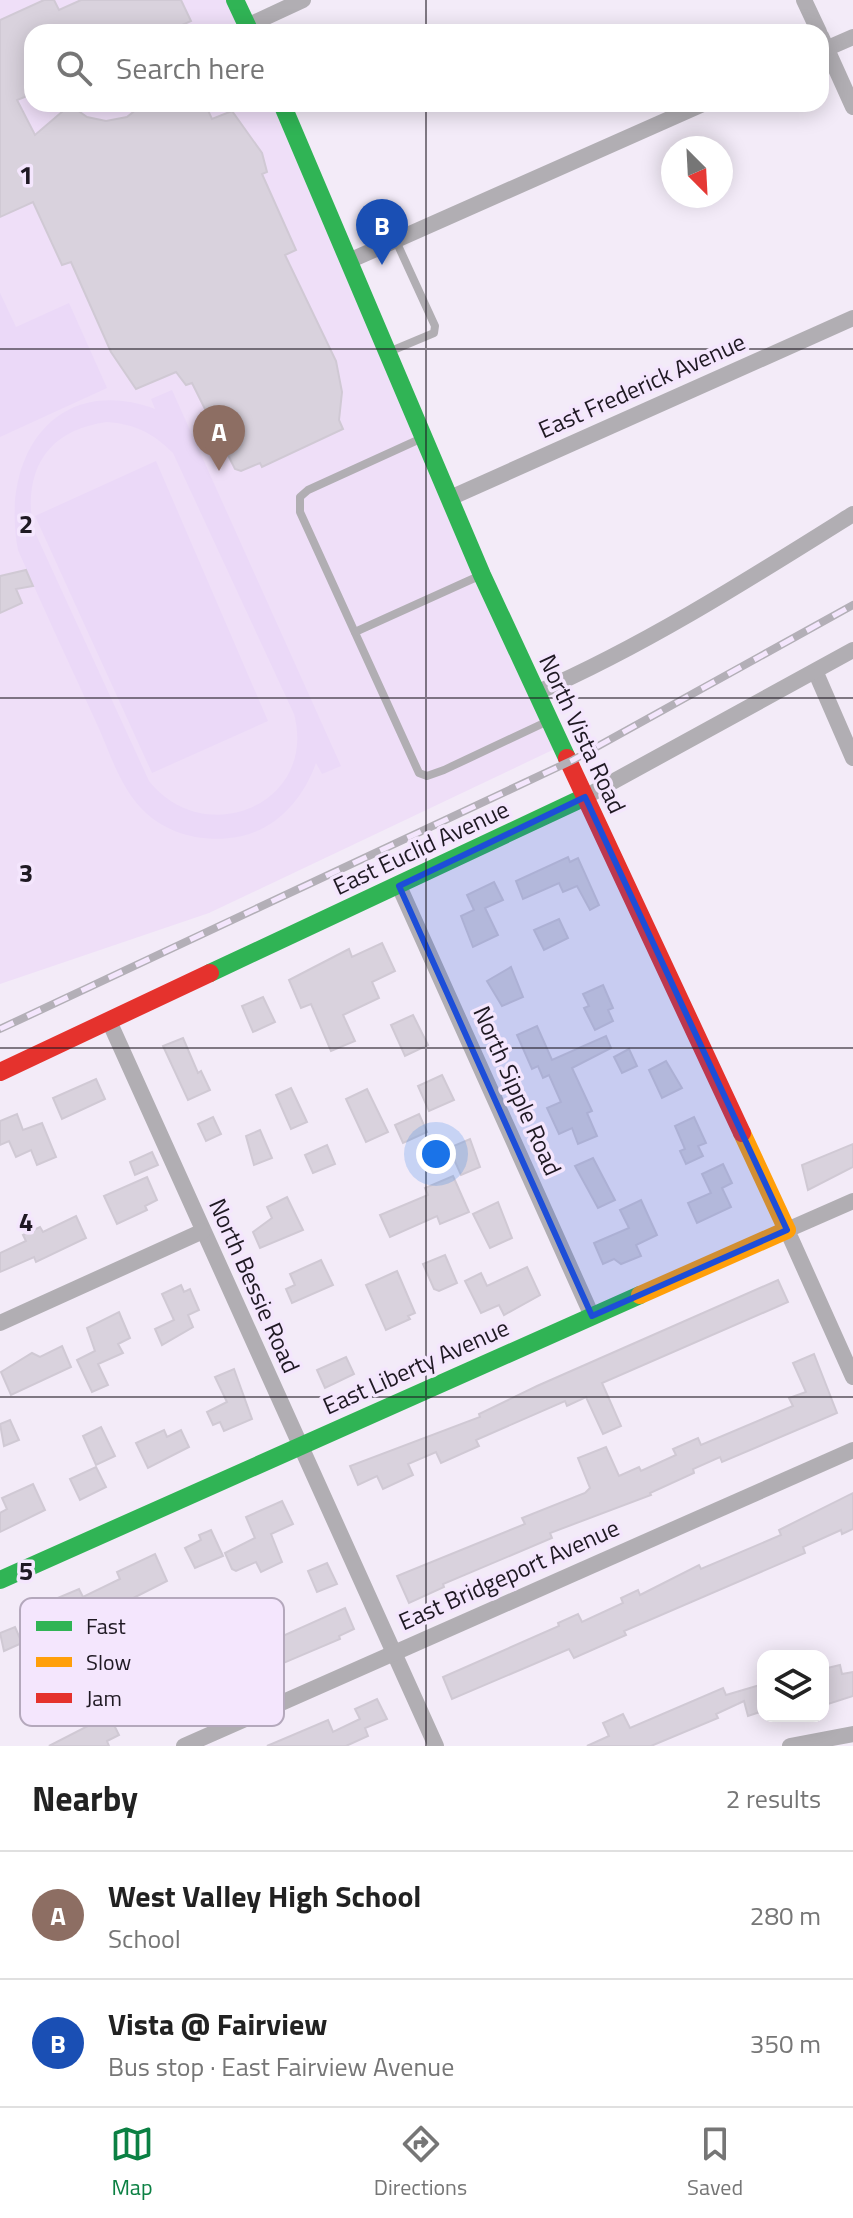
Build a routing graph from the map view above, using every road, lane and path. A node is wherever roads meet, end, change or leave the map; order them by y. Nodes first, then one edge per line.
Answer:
1 (235, 0) edge
2 (303, 0) edge
3 (804, 0) edge
4 (246, 24) edge
5 (257, 24) edge
6 (814, 24) edge
7 (853, 37) edge
8 (829, 41) edge
9 (829, 57) edge
10 (853, 107) edge
11 (286, 112) edge
12 (685, 112) edge
13 (396, 241) junction
14 (351, 260) junction
15 (853, 318) edge
16 (389, 352) junction
17 (424, 437) junction
18 (450, 498) junction
19 (853, 514) edge
20 (482, 575) junction
21 (355, 632) junction
22 (853, 650) edge
23 (816, 673) junction
24 (536, 693) junction
25 (549, 721) junction
26 (853, 758) edge
27 (585, 797) junction
28 (399, 886) junction
29 (109, 1021) junction
30 (0, 1072) edge
31 (853, 1201) edge
32 (787, 1230) junction
33 (203, 1231) junction
34 (592, 1316) junction
35 (0, 1323) edge
36 (853, 1377) edge
37 (300, 1445) junction
38 (853, 1450) edge
39 (0, 1580) edge
40 (392, 1652) junction
41 (284, 1701) edge
42 (228, 1726) edge
43 (853, 1734) edge
44 (184, 1746) edge
45 (436, 1746) edge
46 (790, 1746) edge

1 - 4 street
2 - 5 street
3 - 6 street
7 - 8 street
9 - 10 street
11 - 14 street, North Vista Road
12 - 13 street
13 - 14 street
13 - 16 lane
14 - 16 street, North Vista Road
15 - 18 street, East Frederick Avenue
16 - 17 street, North Vista Road
17 - 18 street, North Vista Road
17 - 21 lane
18 - 20 street, North Vista Road
19 - 24 street
20 - 21 lane
20 - 24 street, North Vista Road
21 - 25 lane
22 - 23 street, East Euclid Avenue
23 - 26 street
23 - 27 street, East Euclid Avenue
24 - 25 street, North Vista Road
25 - 27 street, North Vista Road
27 - 28 street, East Euclid Avenue
27 - 32 street, North Vista Road
28 - 29 street, East Euclid Avenue
28 - 34 street, North Sipple Road
29 - 30 street, East Euclid Avenue
29 - 33 street, North Bessie Road
31 - 32 street, East Liberty Avenue
32 - 34 street, East Liberty Avenue
32 - 36 street, North Vista Road
33 - 35 street
33 - 37 street, North Bessie Road
34 - 37 street, East Liberty Avenue
37 - 39 street, East Liberty Avenue
37 - 40 street, North Bessie Road
38 - 40 street, East Bridgeport Avenue
40 - 41 street, East Bridgeport Avenue
40 - 45 street, North Bessie Road
42 - 44 street, East Bridgeport Avenue
43 - 46 street

